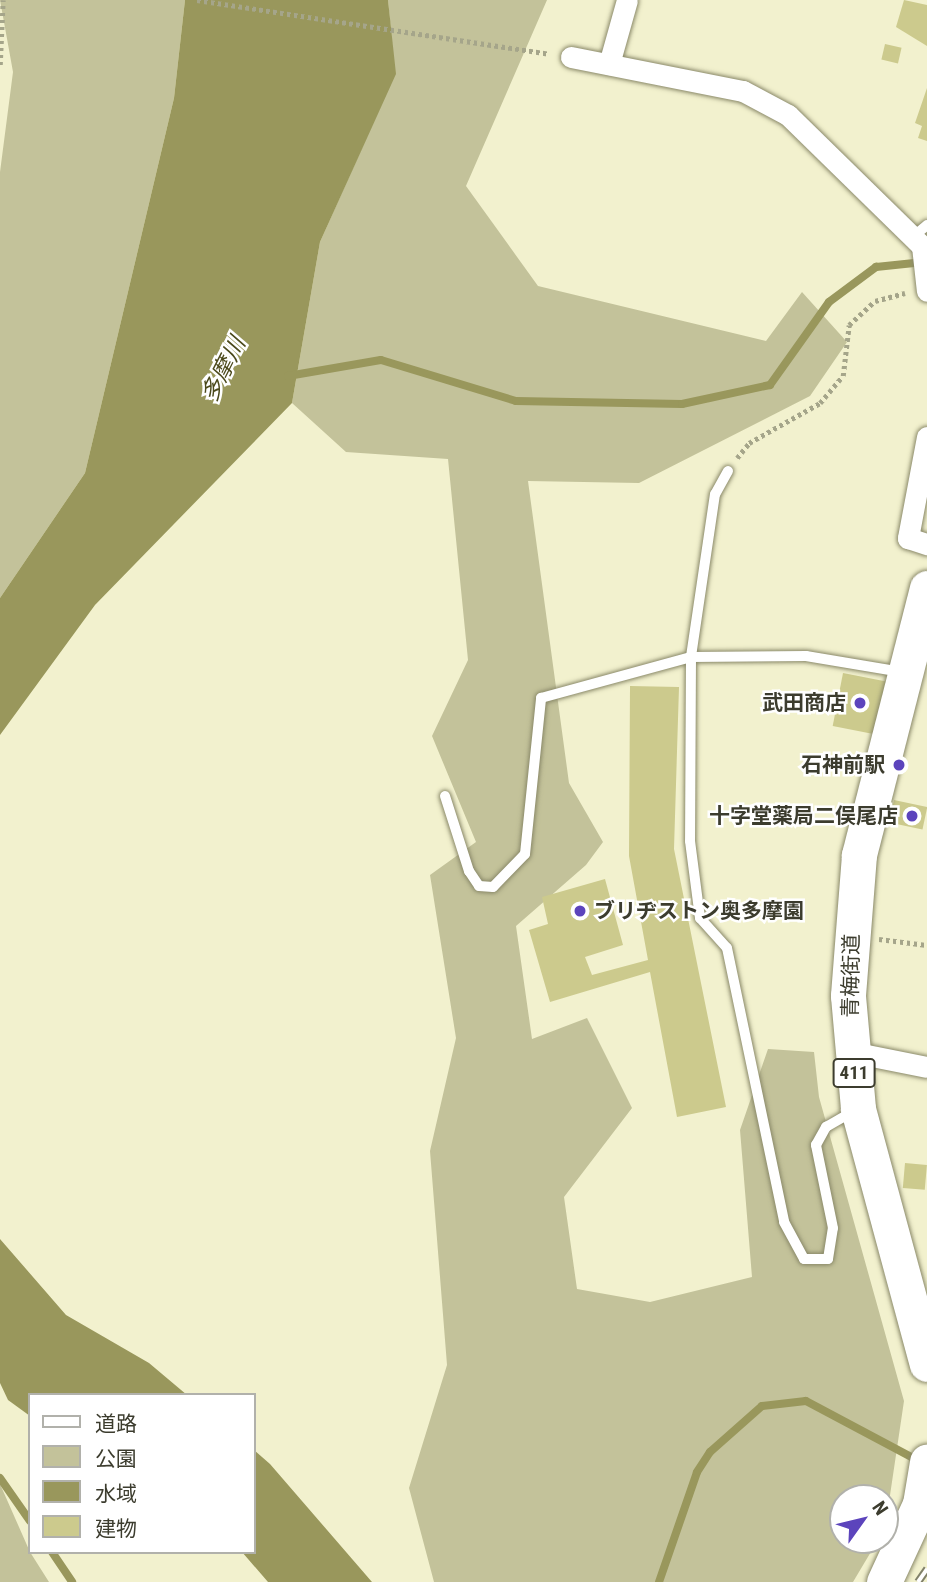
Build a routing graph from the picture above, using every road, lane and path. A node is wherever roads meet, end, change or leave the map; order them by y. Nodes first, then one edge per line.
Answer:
1 (3, 0) edge
2 (197, 0) edge
3 (627, 0) edge
4 (571, 57) joint
5 (609, 64) junction
6 (0, 65) edge
7 (921, 236) edge
8 (927, 289) edge
9 (927, 437) edge
10 (728, 471) joint
11 (927, 544) edge
12 (927, 588) edge
13 (691, 657) junction
14 (905, 672) junction
15 (445, 796) dead end
16 (851, 936) junction
17 (927, 945) edge
18 (852, 1052) junction
19 (927, 1067) edge
20 (858, 1109) junction
21 (927, 1363) edge
22 (927, 1462) edge
23 (884, 1582) edge

1 - 6 path
2 - 4 path
3 - 5 street
4 - 5 street
5 - 7 street
7 - 8 street
8 - 10 path
9 - 11 street
10 - 13 lane
12 - 14 highway, 青梅街道 / 411
13 - 14 lane
13 - 15 lane
13 - 20 lane
14 - 16 highway, 青梅街道 / 411
16 - 17 path
16 - 18 highway, 青梅街道 / 411
18 - 19 street
18 - 20 highway, 青梅街道 / 411
20 - 21 highway, 青梅街道 / 411
22 - 23 highway

